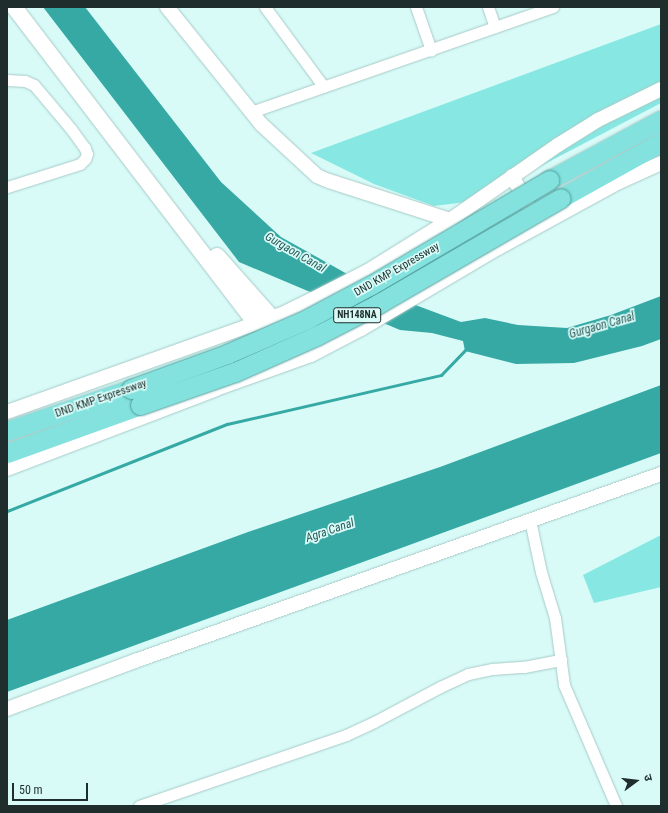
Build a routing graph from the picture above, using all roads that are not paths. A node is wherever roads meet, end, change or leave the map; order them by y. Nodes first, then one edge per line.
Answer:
1 (14, 7) edge
2 (27, 7) edge
3 (167, 7) edge
4 (265, 7) edge
5 (416, 7) edge
6 (488, 7) edge
7 (553, 7) edge
8 (495, 27) junction
9 (431, 50) junction
10 (7, 80) edge
11 (324, 87) junction
12 (661, 89) edge
13 (251, 112) junction
14 (661, 120) edge
15 (661, 142) edge
16 (661, 163) edge
17 (512, 176) junction
18 (7, 187) edge
19 (450, 220) junction
20 (540, 226) junction
21 (271, 317) junction
22 (255, 322) junction
23 (198, 343) junction
24 (216, 389) junction
25 (7, 412) edge
26 (7, 431) edge
27 (7, 453) edge
28 (7, 469) edge
29 (661, 474) edge
30 (530, 520) junction
31 (561, 660) junction
32 (7, 709) edge
33 (139, 806) edge
34 (616, 806) edge

1 - 22 main road
2 - 21 main road
3 - 13 street
4 - 11 street
5 - 9 street
6 - 8 street
7 - 8 street
8 - 9 street
9 - 11 street
10 - 18 street
11 - 13 street
12 - 17 street
13 - 19 street
14 - 26 highway, DND KMP Expressway / NH148NA, bridge
15 - 27 highway, DND KMP Expressway / NH148NA, bridge
16 - 20 street
17 - 19 street
17 - 20 street
19 - 21 street
20 - 24 street
21 - 22 street
22 - 23 street
23 - 24 street
23 - 25 street
24 - 28 street
29 - 30 street
30 - 31 street
30 - 32 street
31 - 33 street
31 - 34 street

